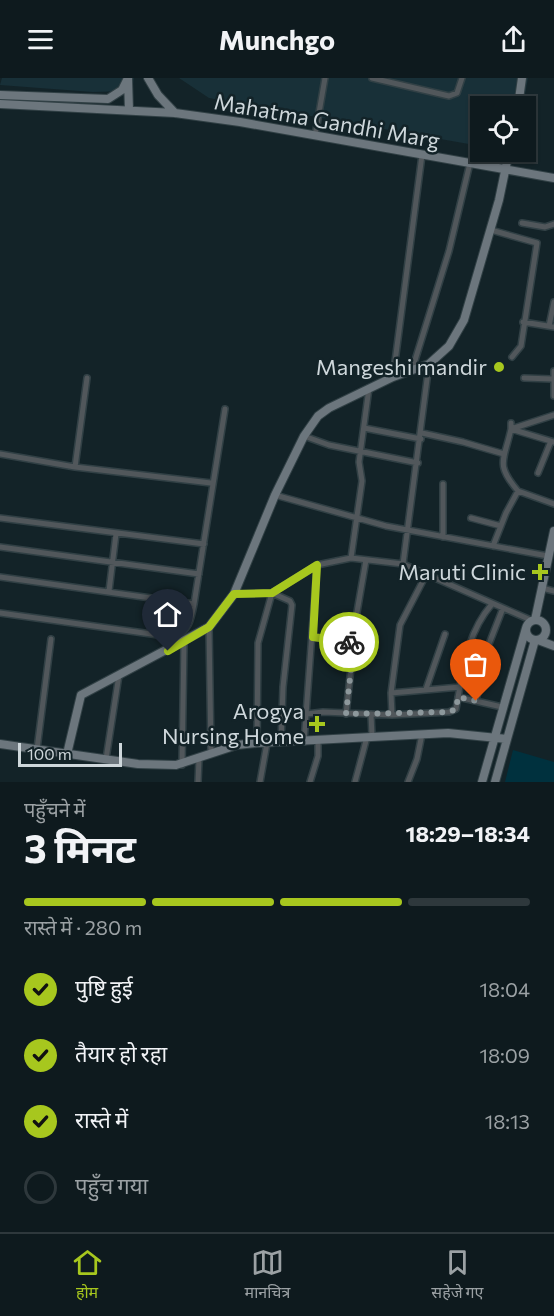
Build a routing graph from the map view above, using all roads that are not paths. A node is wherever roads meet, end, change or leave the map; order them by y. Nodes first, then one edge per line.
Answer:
1 (128, 78) edge
2 (148, 78) edge
3 (326, 78) edge
4 (372, 78) edge
5 (462, 78) edge
6 (522, 78) edge
7 (0, 95) edge
8 (519, 96) edge
9 (0, 104) edge
10 (129, 110) junction
11 (175, 113) junction
12 (315, 136) junction
13 (422, 155) junction
14 (507, 162) edge
15 (470, 163) junction
16 (506, 169) junction
17 (554, 178) edge
18 (522, 224) dead end
19 (554, 224) edge
20 (490, 230) junction
21 (554, 302) edge
22 (523, 322) junction
23 (551, 327) edge
24 (512, 357) dead end
25 (429, 364) junction
26 (412, 370) junction
27 (554, 371) edge
28 (393, 377) junction
29 (87, 378) dead end
30 (524, 378) dead end
31 (552, 379) junction
32 (369, 388) junction
33 (554, 396) edge
34 (225, 409) dead end
35 (554, 415) edge
36 (511, 426) junction
37 (364, 428) junction
38 (304, 436) junction
39 (422, 436) junction
40 (553, 442) edge
41 (360, 451) junction
42 (0, 454) edge
43 (504, 454) junction
44 (418, 463) junction
45 (75, 467) junction
46 (538, 473) dead end
47 (211, 483) junction
48 (443, 484) dead end
49 (518, 491) junction
50 (275, 495) junction
51 (554, 504) edge
52 (0, 518) edge
53 (471, 518) dead end
54 (356, 519) junction
55 (501, 526) junction
56 (409, 531) junction
57 (554, 531) edge
58 (116, 534) junction
59 (443, 537) junction
60 (204, 544) junction
61 (493, 546) junction
62 (0, 547) edge
63 (549, 555) junction
64 (351, 558) junction
65 (366, 560) junction
66 (113, 562) junction
67 (403, 564) junction
68 (317, 565) junction
69 (428, 573) junction
70 (199, 574) junction
71 (0, 578) edge
72 (542, 588) junction
73 (109, 591) junction
74 (554, 591) edge
75 (272, 593) junction
76 (234, 594) junction
77 (194, 604) junction
78 (492, 604) junction
79 (503, 608) junction
80 (0, 613) edge
81 (534, 620) junction
82 (544, 624) junction
83 (209, 627) junction
84 (526, 628) junction
85 (554, 629) edge
86 (445, 634) dead end
87 (313, 637) junction
88 (51, 639) dead end
89 (536, 640) junction
90 (184, 643) junction
91 (354, 643) junction
92 (554, 645) edge
93 (119, 675) junction
94 (460, 687) junction
95 (426, 689) junction
96 (392, 693) junction
97 (458, 697) junction
98 (476, 701) junction
99 (502, 706) junction
100 (307, 714) junction
101 (346, 714) junction
102 (371, 714) junction
103 (392, 715) junction
104 (422, 734) junction
105 (369, 736) junction
106 (493, 738) junction
107 (318, 739) junction
108 (507, 739) junction
109 (304, 741) junction
110 (281, 742) junction
111 (257, 743) junction
112 (267, 743) junction
113 (0, 744) edge
114 (37, 749) junction
115 (212, 753) junction
116 (67, 754) junction
117 (106, 759) junction
118 (199, 759) junction
119 (182, 765) junction
120 (198, 782) edge
121 (260, 782) edge
122 (310, 782) edge
123 (355, 782) edge
124 (408, 782) edge
125 (482, 782) edge
126 (495, 782) edge

1 - 7 street
1 - 10 street
2 - 11 street
3 - 12 street
4 - 5 street
6 - 8 street
9 - 10 street, Mahatma Gandhi Marg
10 - 11 street, Mahatma Gandhi Marg
11 - 12 street, Mahatma Gandhi Marg
12 - 13 street, Mahatma Gandhi Marg
13 - 15 street, Mahatma Gandhi Marg
13 - 28 street
14 - 16 street
15 - 16 street, Mahatma Gandhi Marg
15 - 26 street
16 - 17 street, Mahatma Gandhi Marg
16 - 20 street
18 - 19 street
20 - 22 street
20 - 25 street
21 - 23 street
22 - 23 street
22 - 24 street
25 - 26 street
25 - 39 street
26 - 28 street
27 - 31 street
28 - 32 street
29 - 45 street
30 - 31 street
31 - 33 street
32 - 37 street
32 - 38 street
34 - 47 street
35 - 36 street
36 - 40 street
36 - 43 street
37 - 39 street
37 - 41 street
38 - 41 street
38 - 50 street
39 - 43 street
39 - 44 street
40 - 46 street
41 - 44 street
41 - 54 street
42 - 45 street
43 - 49 street
44 - 56 street
45 - 47 street
47 - 60 street
48 - 59 street
49 - 51 street
49 - 55 street
50 - 54 street
50 - 76 street
52 - 58 street
53 - 55 street
54 - 56 street
54 - 64 street
55 - 61 street
56 - 59 street
56 - 67 street
57 - 63 street
58 - 60 street
58 - 66 street
59 - 61 street
60 - 70 street
61 - 63 street
62 - 66 street
63 - 72 street
64 - 65 street
64 - 68 street
65 - 67 street
65 - 91 street
66 - 70 street
66 - 73 street
67 - 69 street
68 - 75 street
68 - 87 street
69 - 78 street
69 - 96 street
70 - 77 street
71 - 73 street
72 - 74 street
72 - 81 street
73 - 77 street
75 - 76 street
75 - 110 street
75 - 111 street
76 - 83 street
77 - 80 street
78 - 79 street
78 - 94 street
79 - 81 street
79 - 98 street
81 - 82 street
81 - 84 street
82 - 85 street
82 - 89 street
83 - 90 street
83 - 115 street
84 - 89 street
84 - 99 street
86 - 95 street
87 - 91 street
87 - 100 street
88 - 114 street
89 - 92 street
89 - 108 street
90 - 93 street
90 - 119 street
91 - 101 street
93 - 116 street
93 - 117 street
94 - 95 street
94 - 97 street
95 - 96 street
96 - 103 street
97 - 98 street
97 - 103 street
98 - 99 street
99 - 106 street
100 - 101 street
100 - 109 street
101 - 102 street
102 - 103 street
102 - 105 street
104 - 105 street
104 - 106 street
104 - 124 street
105 - 107 street
105 - 123 street
106 - 108 street
106 - 125 street
107 - 109 street
107 - 122 street
108 - 126 street
109 - 110 street
110 - 112 street
111 - 112 street
111 - 115 street
112 - 121 street
113 - 114 street
114 - 116 street
115 - 118 street
116 - 117 street
117 - 119 street
118 - 119 street
118 - 120 street

